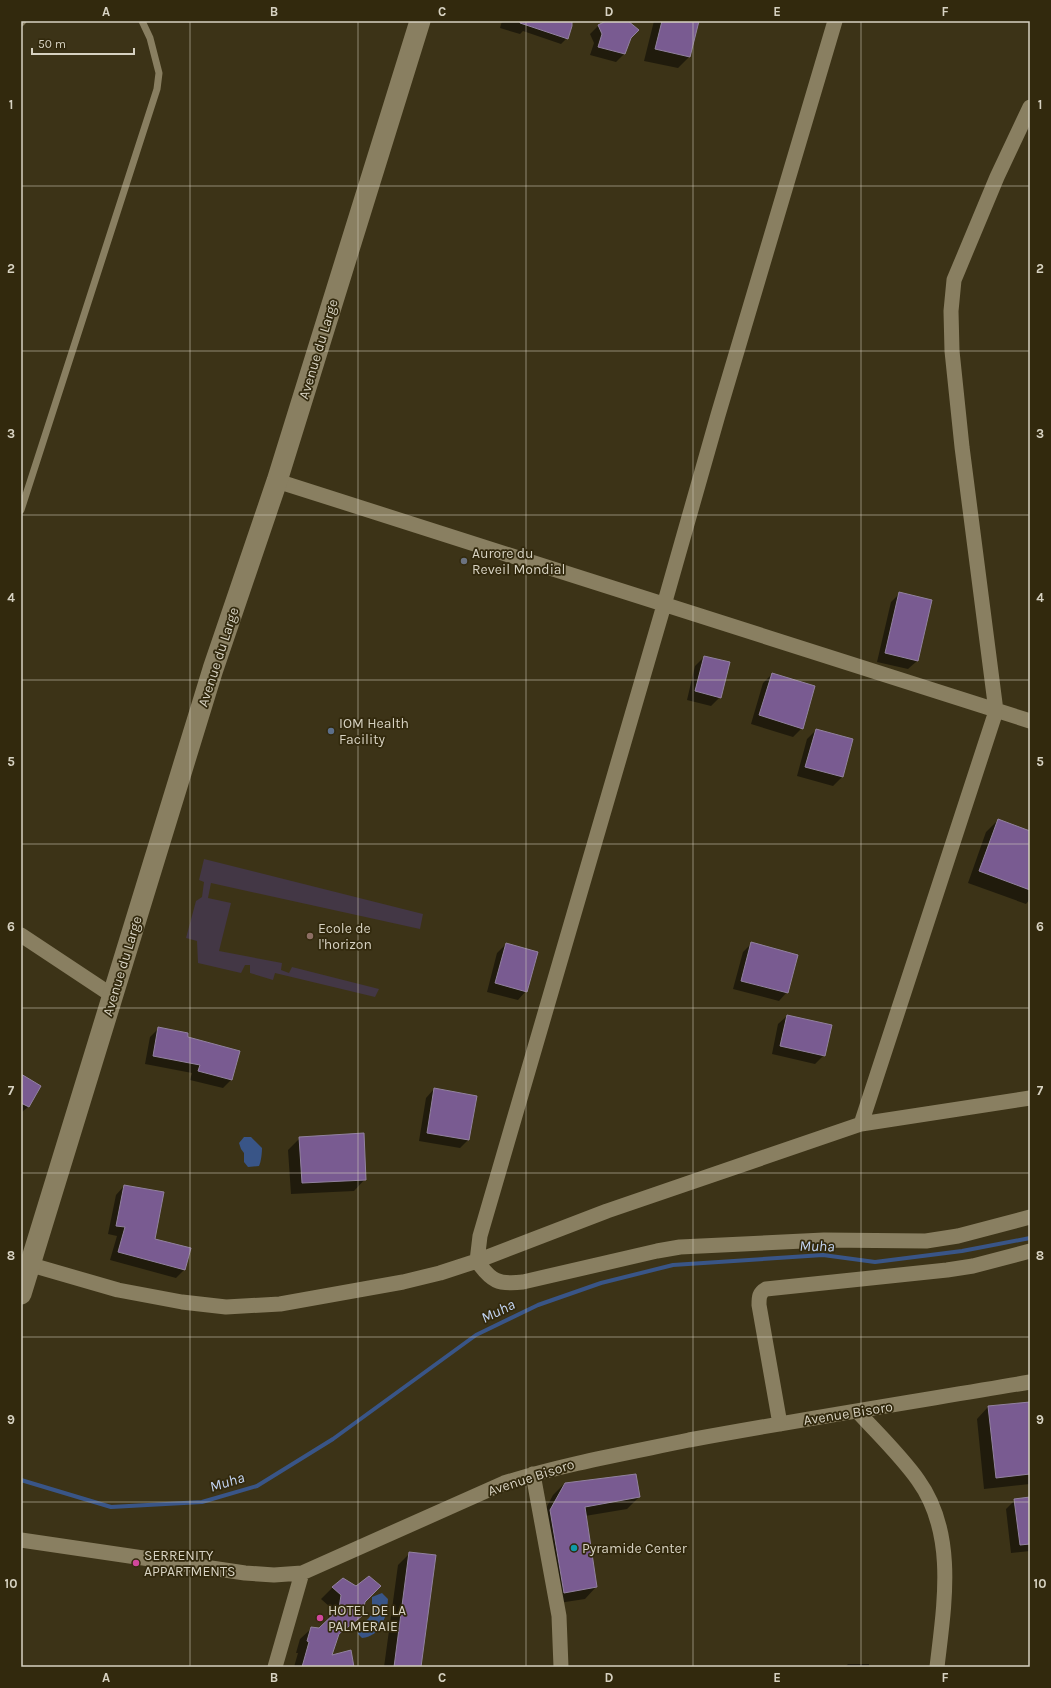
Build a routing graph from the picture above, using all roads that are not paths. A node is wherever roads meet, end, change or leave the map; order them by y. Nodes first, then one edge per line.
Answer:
1 (24, 21) edge
2 (142, 21) edge
3 (420, 21) edge
4 (835, 21) edge
5 (21, 23) edge
6 (1030, 106) edge
7 (277, 481) junction
8 (21, 510) edge
9 (664, 605) junction
10 (996, 711) junction
11 (1030, 721) edge
12 (21, 935) edge
13 (113, 996) junction
14 (1030, 1098) edge
15 (861, 1124) junction
16 (1030, 1217) edge
17 (1030, 1251) edge
18 (477, 1261) junction
19 (25, 1263) edge
20 (21, 1294) edge
21 (1030, 1382) edge
22 (858, 1412) junction
23 (780, 1424) junction
24 (533, 1474) junction
25 (21, 1540) edge
26 (302, 1573) junction
27 (275, 1667) edge
28 (561, 1667) edge
29 (937, 1667) edge

1 - 5 lane
2 - 8 lane
3 - 7 main road, Avenue du Large
4 - 9 street
6 - 10 street
7 - 9 street
7 - 13 main road, Avenue du Large
9 - 10 street
9 - 18 street
10 - 11 street
10 - 15 street
12 - 13 street
13 - 19 main road, Avenue du Large
14 - 15 street
15 - 18 street
16 - 18 street
17 - 23 street
18 - 19 street
19 - 20 main road, Avenue du Large
21 - 22 street, Avenue Bisoro
22 - 23 street, Avenue Bisoro
22 - 29 street
23 - 24 street, Avenue Bisoro
24 - 26 street, Avenue Bisoro
24 - 28 street
25 - 26 street, Avenue Bisoro
26 - 27 street

